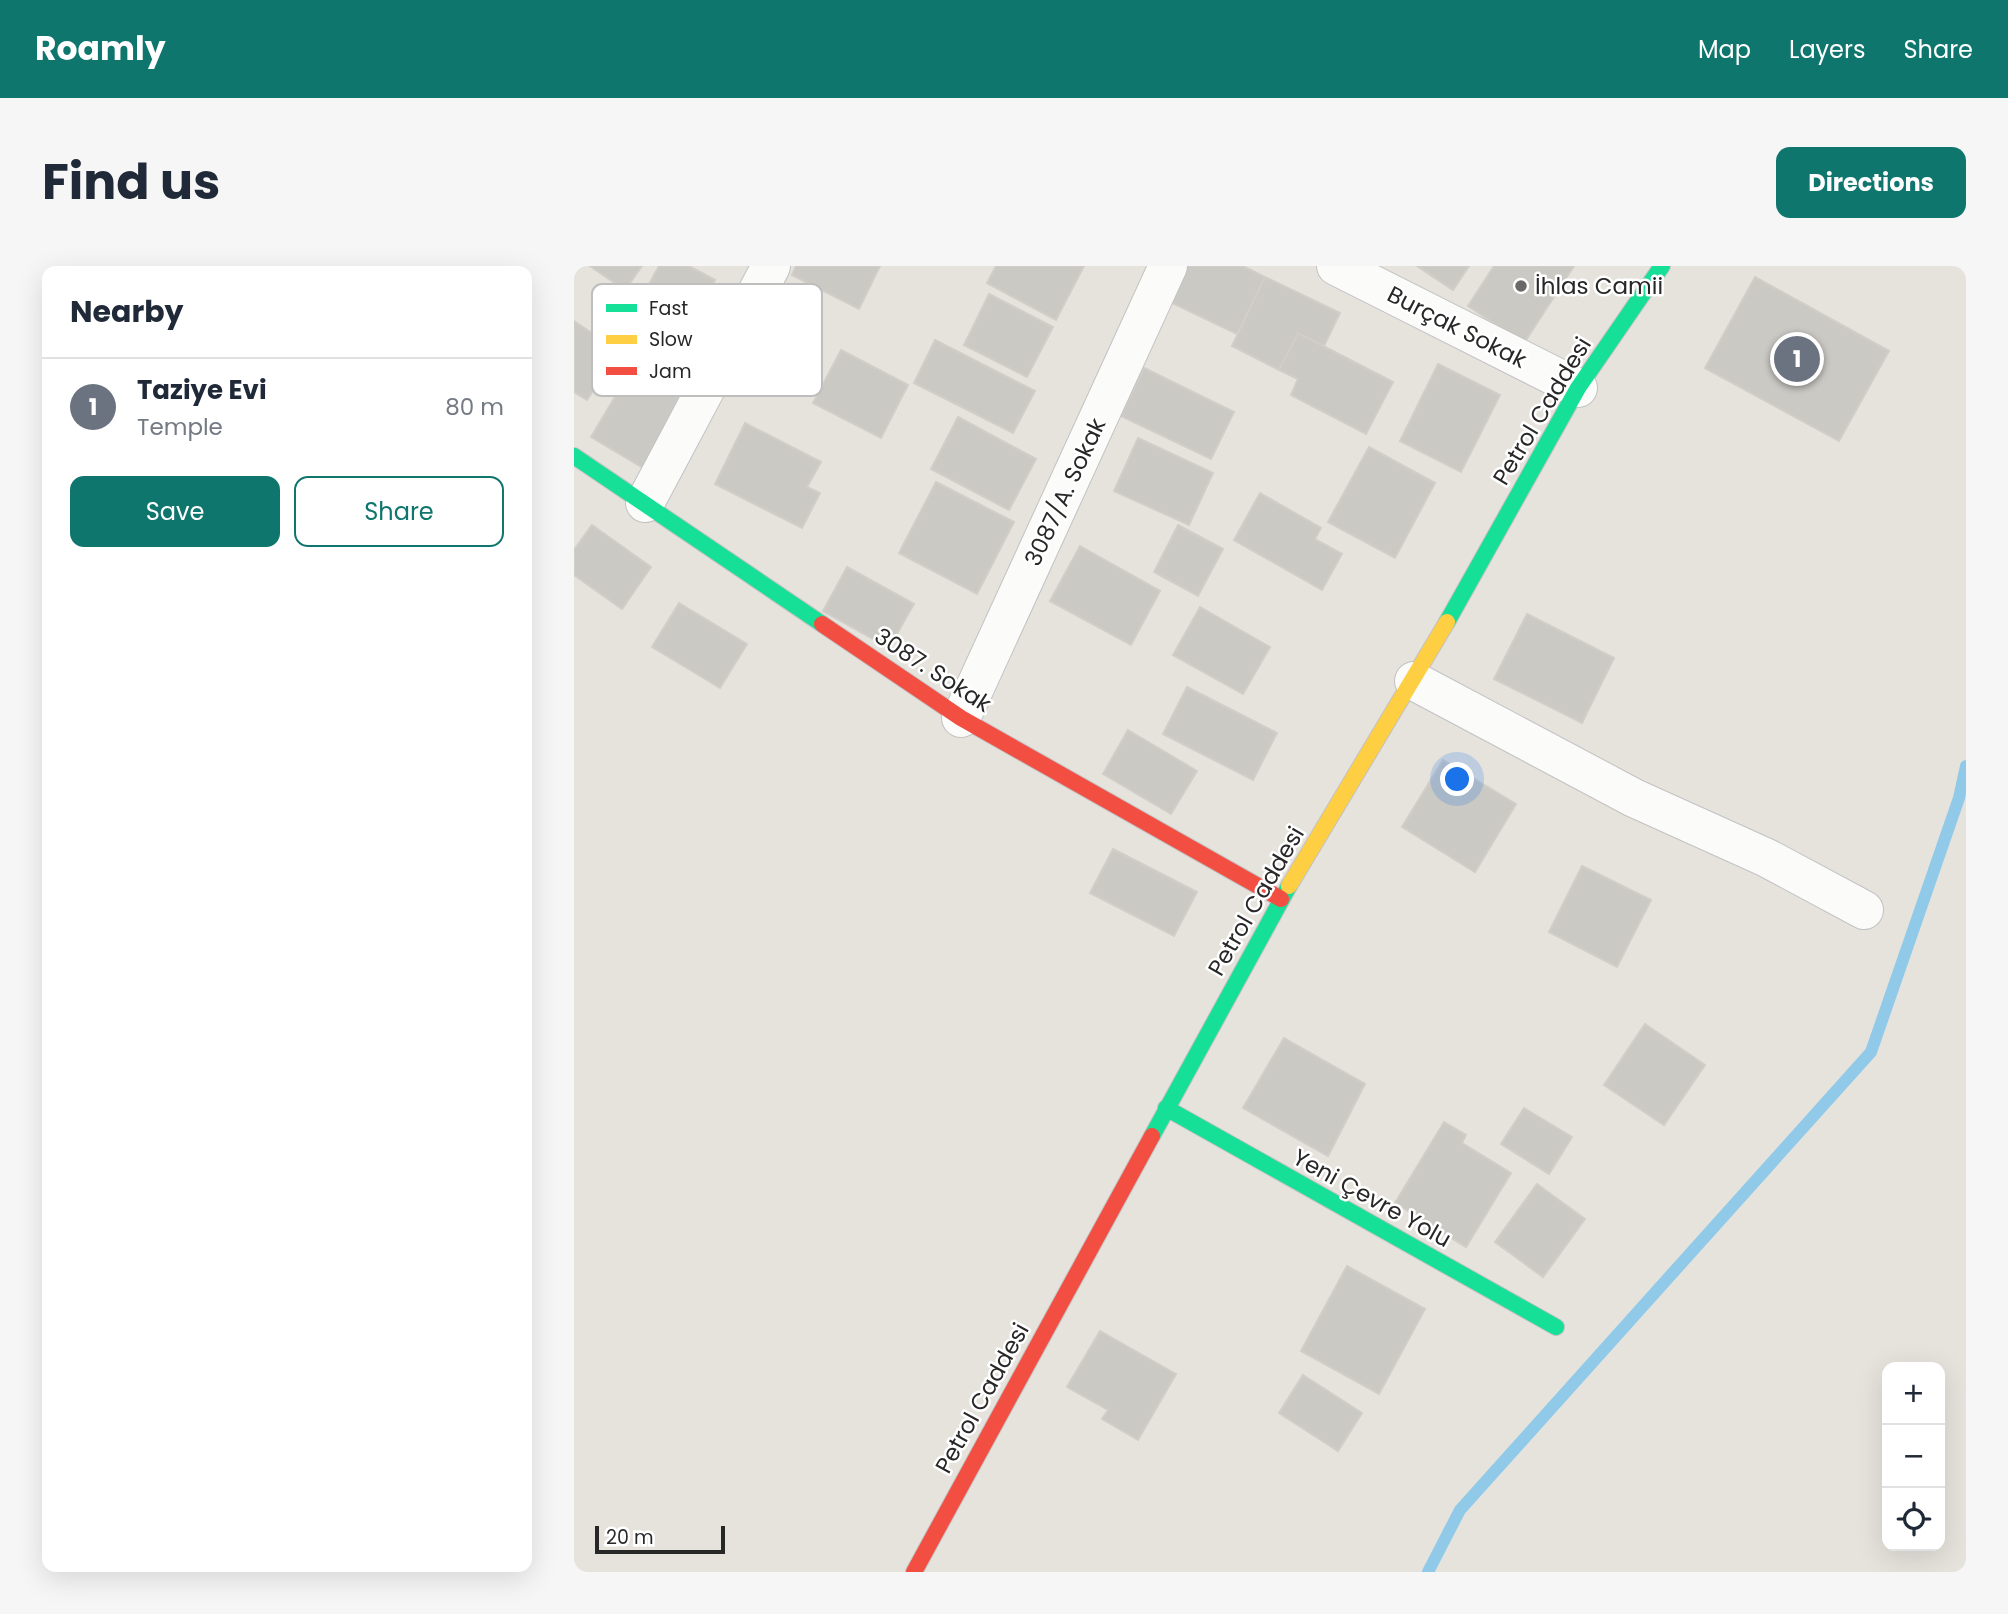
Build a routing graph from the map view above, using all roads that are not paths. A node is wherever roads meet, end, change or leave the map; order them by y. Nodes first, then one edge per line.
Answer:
1 (771, 266) edge
2 (1168, 266) edge
3 (1336, 266) edge
4 (1662, 266) edge
5 (761, 284) edge
6 (1578, 388) junction
7 (702, 396) edge
8 (574, 456) edge
9 (645, 503) junction
10 (1414, 681) junction
11 (961, 718) junction
12 (1281, 899) junction
13 (1864, 910) dead end
14 (1166, 1108) junction
15 (1556, 1327) dead end
16 (914, 1572) edge

1 - 5 street
2 - 11 street, 3087/A. Sokak
3 - 6 street, Burçak Sokak
4 - 6 street, Petrol Caddesi
6 - 10 street, Petrol Caddesi
7 - 9 street
8 - 9 street, 3087. Sokak
9 - 11 street, 3087. Sokak
10 - 12 street, Petrol Caddesi
10 - 13 street
11 - 12 street, 3087. Sokak
12 - 14 street, Petrol Caddesi
14 - 15 street, Yeni Çevre Yolu
14 - 16 street, Petrol Caddesi

